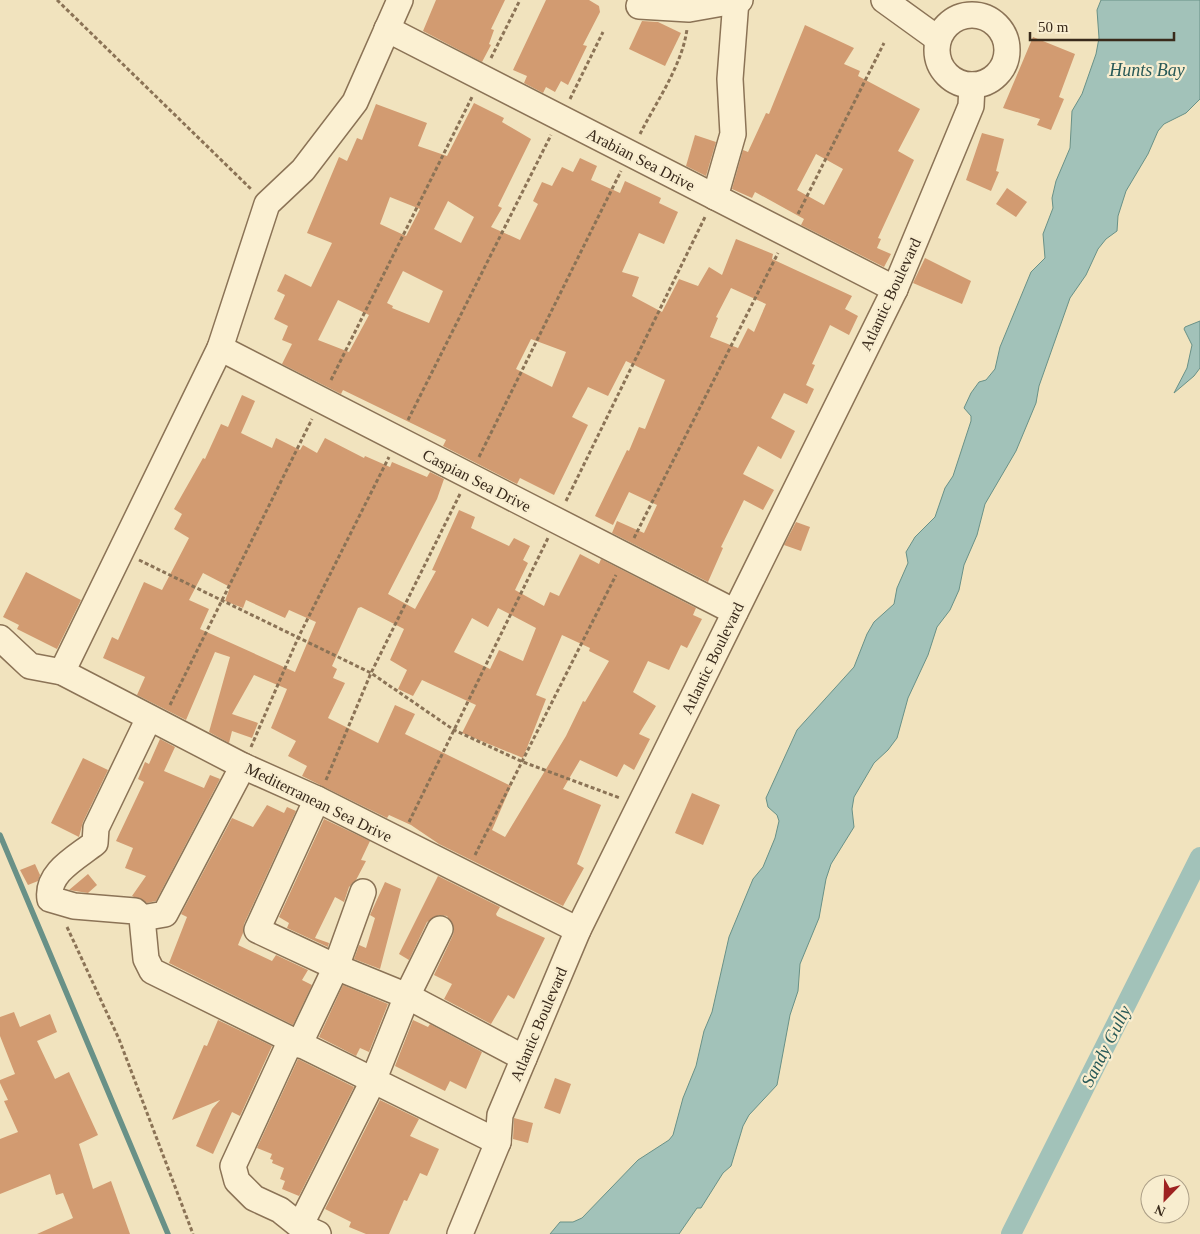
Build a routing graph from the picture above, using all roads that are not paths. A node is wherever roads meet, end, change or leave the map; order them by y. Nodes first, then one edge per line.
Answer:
1 (400, 0) edge
2 (738, 0) edge
3 (884, 0) edge
4 (690, 4) edge
5 (640, 6) dead end
6 (992, 10) edge
7 (386, 29) junction
8 (938, 39) junction
9 (972, 86) junction
10 (715, 197) junction
11 (895, 289) junction
12 (220, 348) junction
13 (735, 612) junction
14 (0, 638) edge
15 (62, 672) junction
16 (155, 720) junction
17 (243, 766) junction
18 (317, 799) junction
19 (364, 892) dead end
20 (142, 918) junction
21 (440, 929) dead end
22 (578, 930) junction
23 (336, 967) junction
24 (407, 996) junction
25 (295, 1042) junction
26 (524, 1058) junction
27 (373, 1081) junction
28 (498, 1142) junction
29 (309, 1230) edge
30 (460, 1234) edge

1 - 7 street
2 - 4 street
2 - 10 street
3 - 8 street
4 - 5 street
6 - 8 street
6 - 9 street
7 - 10 street, Arabian Sea Drive
7 - 12 street
8 - 9 street
9 - 11 street, Atlantic Boulevard
10 - 11 street, Arabian Sea Drive
11 - 13 street, Atlantic Boulevard
12 - 13 street, Caspian Sea Drive
12 - 15 street
13 - 22 street, Atlantic Boulevard
14 - 15 street, Mediterranean Sea Drive
15 - 16 street, Mediterranean Sea Drive
16 - 17 street, Mediterranean Sea Drive
16 - 20 street
17 - 18 street, Mediterranean Sea Drive
17 - 20 street
18 - 22 street, Mediterranean Sea Drive
18 - 23 street
19 - 23 street
20 - 25 street
21 - 24 street
22 - 26 street, Atlantic Boulevard
23 - 24 street
23 - 25 street
24 - 26 street
24 - 27 street
25 - 27 street
25 - 29 street
26 - 28 street, Atlantic Boulevard
27 - 28 street
27 - 29 street
28 - 30 street, Atlantic Boulevard

